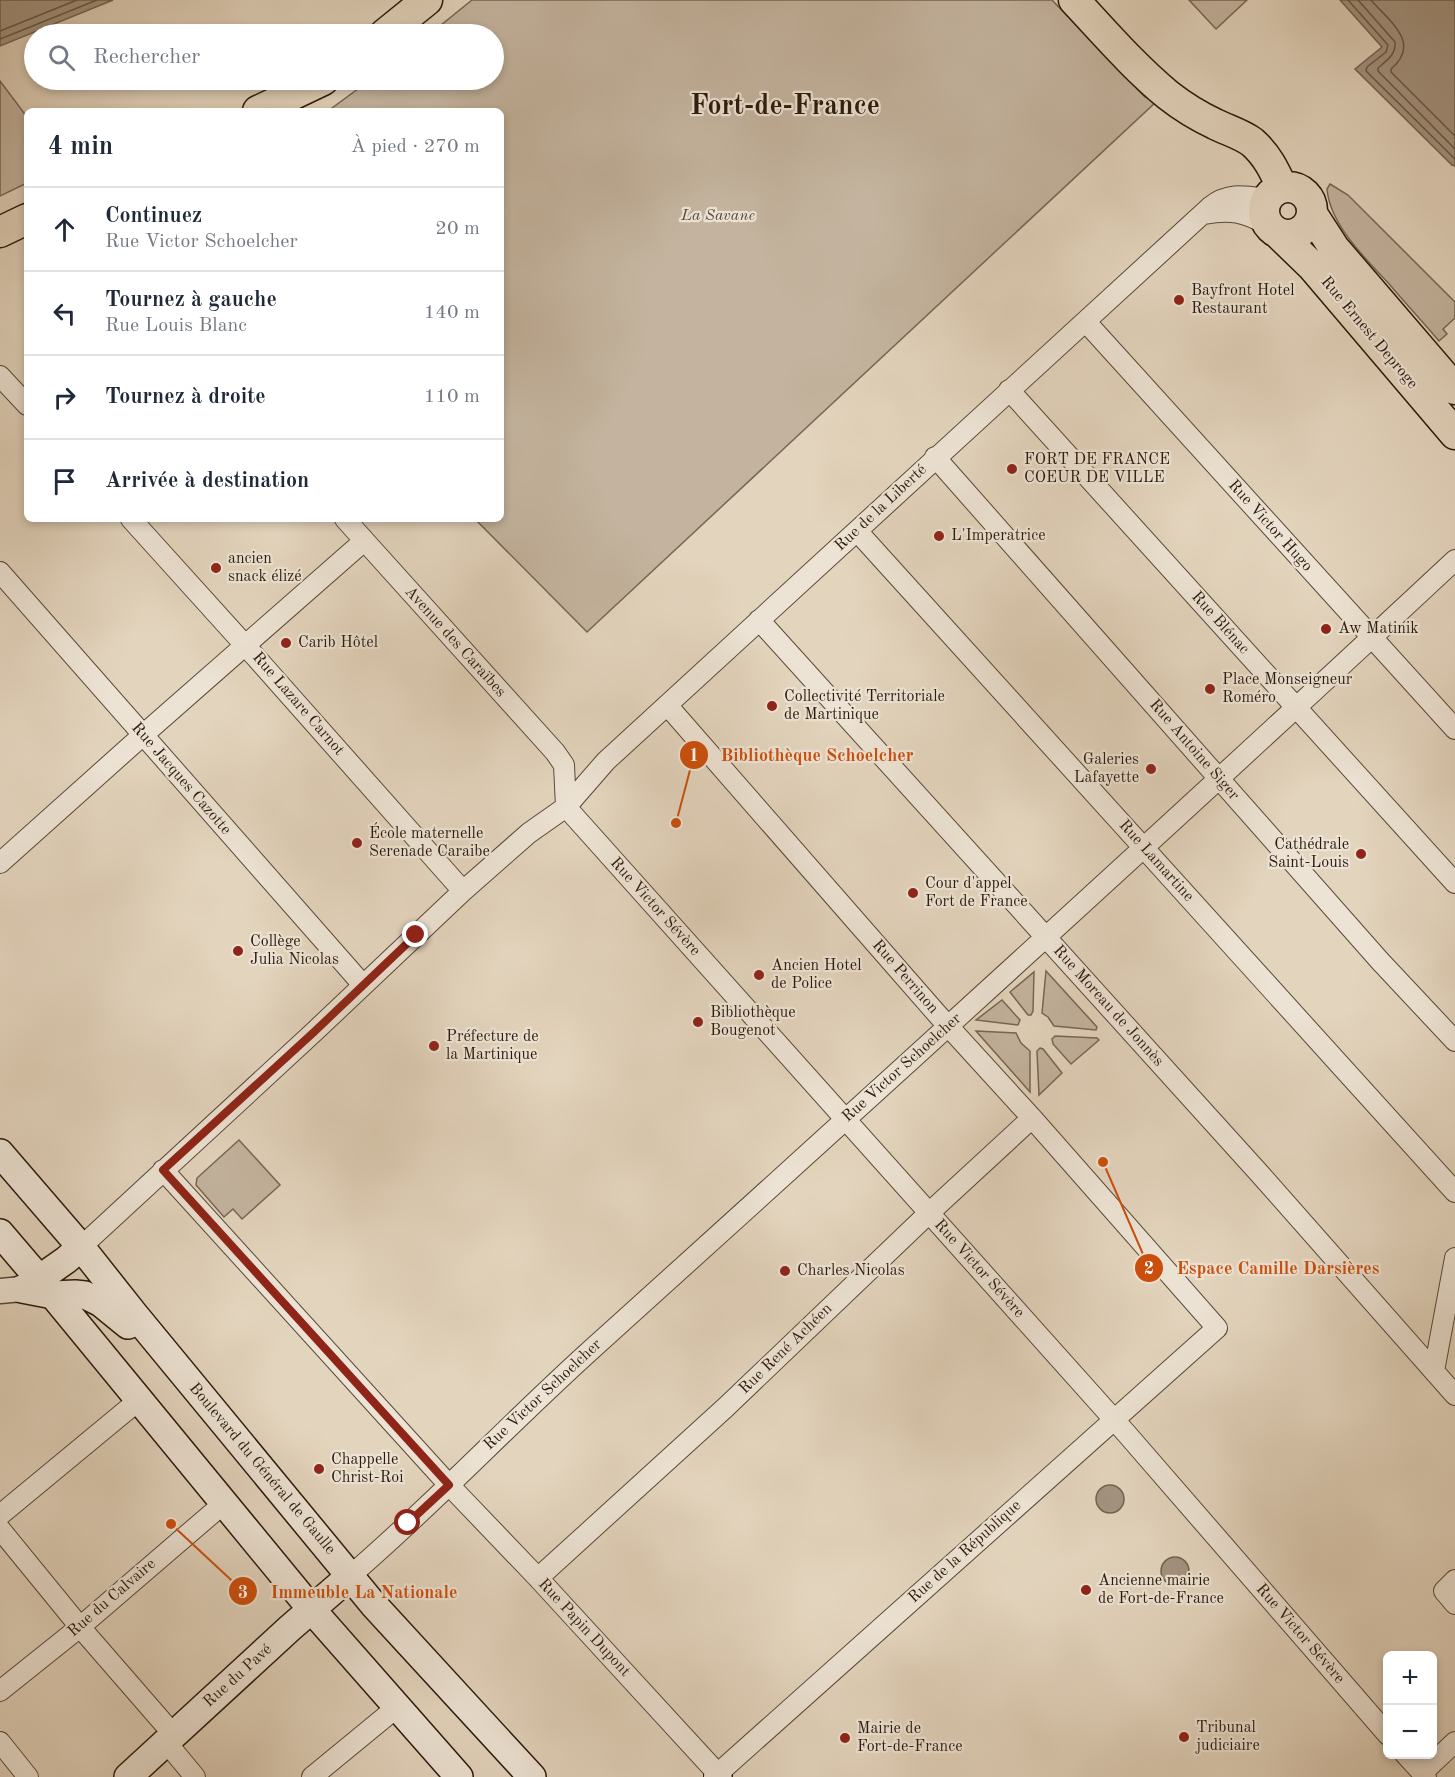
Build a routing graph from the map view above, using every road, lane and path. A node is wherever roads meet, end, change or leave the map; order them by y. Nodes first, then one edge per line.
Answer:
1 (1074, 0) edge
2 (424, 1) edge
3 (397, 24) edge
4 (302, 90) edge
5 (264, 108) edge
6 (1274, 211) junction
7 (1201, 214) junction
8 (1312, 214) junction
9 (24, 220) edge
10 (0, 232) edge
11 (1086, 322) junction
12 (0, 376) edge
13 (1455, 389) edge
14 (1009, 390) junction
15 (24, 402) edge
16 (1455, 434) edge
17 (935, 457) junction
18 (133, 522) edge
19 (348, 522) edge
20 (857, 531) junction
21 (364, 541) junction
22 (1455, 560) edge
23 (0, 572) edge
24 (759, 620) junction
25 (1371, 638) junction
26 (245, 645) junction
27 (668, 705) junction
28 (1296, 708) junction
29 (1455, 729) edge
30 (143, 735) junction
31 (564, 765) junction
32 (593, 776) junction
33 (1219, 778) junction
34 (566, 807) junction
35 (1143, 848) junction
36 (0, 863) edge
37 (1455, 883) edge
38 (463, 891) junction
39 (1046, 938) junction
40 (363, 985) junction
41 (948, 1026) junction
42 (1455, 1041) edge
43 (1032, 1118) junction
44 (846, 1119) junction
45 (0, 1153) edge
46 (163, 1170) junction
47 (1455, 1191) edge
48 (929, 1213) junction
49 (0, 1233) edge
50 (81, 1247) junction
51 (1455, 1258) edge
52 (29, 1288) edge
53 (1217, 1328) joint
54 (1434, 1371) junction
55 (200, 1395) junction
56 (1455, 1395) edge
57 (139, 1400) junction
58 (1113, 1419) junction
59 (449, 1485) junction
60 (223, 1504) junction
61 (0, 1515) edge
62 (0, 1529) edge
63 (350, 1576) junction
64 (538, 1578) junction
65 (312, 1610) junction
66 (80, 1627) junction
67 (0, 1691) edge
68 (396, 1708) junction
69 (1383, 1729) edge
70 (169, 1738) junction
71 (1455, 1742) edge
72 (0, 1743) edge
73 (1409, 1759) edge
74 (1424, 1775) edge
75 (717, 1776) edge
76 (28, 1777) edge
77 (128, 1777) edge
78 (195, 1777) edge
79 (312, 1777) edge
80 (459, 1777) edge
81 (532, 1777) edge

1 - 6 main road, Rue Ernest Deproge
2 - 3 main road
4 - 5 main road
6 - 7 street
6 - 7 street, Rue de la Liberté
6 - 8 main road
6 - 8 main road
6 - 16 main road, Rue Ernest Deproge
7 - 11 street, Rue de la Liberté
8 - 13 main road, Rue Ernest Deproge
9 - 10 main road
11 - 14 street, Rue de la Liberté
11 - 25 street, Rue Victor Hugo
12 - 15 street
14 - 17 street, Rue de la Liberté
14 - 28 street, Rue Blénac
17 - 20 street, Rue de la Liberté
17 - 33 street, Rue Antoine Siger
18 - 26 street, Rue Lazare Carnot
19 - 21 street, Avenue des Caraïbes
20 - 24 street, Rue de la Liberté
20 - 35 street, Rue Lamartine
21 - 26 street
21 - 31 street, Avenue des Caraïbes
22 - 25 street, Rue Victor Schoelcher
23 - 30 street, Rue Jacques Cazotte
24 - 27 street, Rue de la Liberté
24 - 39 street, Rue Moreau de Jonnès
25 - 28 street, Rue Victor Schoelcher
25 - 29 street, Rue Victor Hugo
26 - 30 street
26 - 38 street, Rue Lazare Carnot
27 - 32 street, Rue de la Liberté
27 - 41 street, Rue Perrinon
28 - 33 street, Rue Victor Schoelcher
28 - 37 street, Rue Blénac
30 - 36 street
30 - 40 street, Rue Jacques Cazotte
31 - 32 street
31 - 34 street
32 - 34 street, Rue de la Liberté
33 - 35 street, Rue Victor Schoelcher
33 - 42 street, Rue Antoine Siger
34 - 38 street, Rue de la Liberté
34 - 44 street, Rue Victor Sévère
35 - 39 street, Rue Victor Schoelcher
35 - 47 street, Rue Lamartine
38 - 40 street, Rue de la Liberté
39 - 41 street, Rue Victor Schoelcher
39 - 54 street, Rue Moreau de Jonnès
40 - 46 street, Rue de la Liberté
41 - 43 street, Rue Perrinon
41 - 44 street, Rue Victor Schoelcher
43 - 48 street, Rue René Achéen
43 - 53 street, Rue Perrinon
44 - 48 street, Rue Victor Sévère
44 - 59 street, Rue Victor Schoelcher
45 - 50 main road, Boulevard du Général de Gaulle
46 - 50 street, Rue de la Liberté
46 - 59 street, Rue Papin Dupont
48 - 58 street, Rue Victor Sévère
48 - 64 street, Rue René Achéen
49 - 52 main road
50 - 52 main road
50 - 55 main road, Boulevard du Général de Gaulle
51 - 54 street
52 - 55 main road
52 - 57 main road
53 - 58 street, Rue de la République
54 - 56 street, Rue Moreau de Jonnès
55 - 63 main road, Boulevard du Général de Gaulle
57 - 60 main road
57 - 61 street
58 - 69 street, Rue Victor Sévère
58 - 75 street, Rue de la République
59 - 63 street, Rue Victor Schoelcher
59 - 64 street, Rue Papin Dupont
60 - 65 main road
60 - 66 street, Rue du Calvaire
62 - 66 street
63 - 65 main road, Rue du Pavé
63 - 81 main road, Boulevard du Général de Gaulle
64 - 75 street, Rue Papin Dupont
65 - 68 main road
65 - 70 main road, Rue du Pavé
66 - 67 street, Rue du Calvaire
66 - 70 street
68 - 79 street
68 - 80 main road
70 - 77 main road, Rue du Pavé
70 - 78 street
71 - 74 street
72 - 76 street
73 - 74 street

